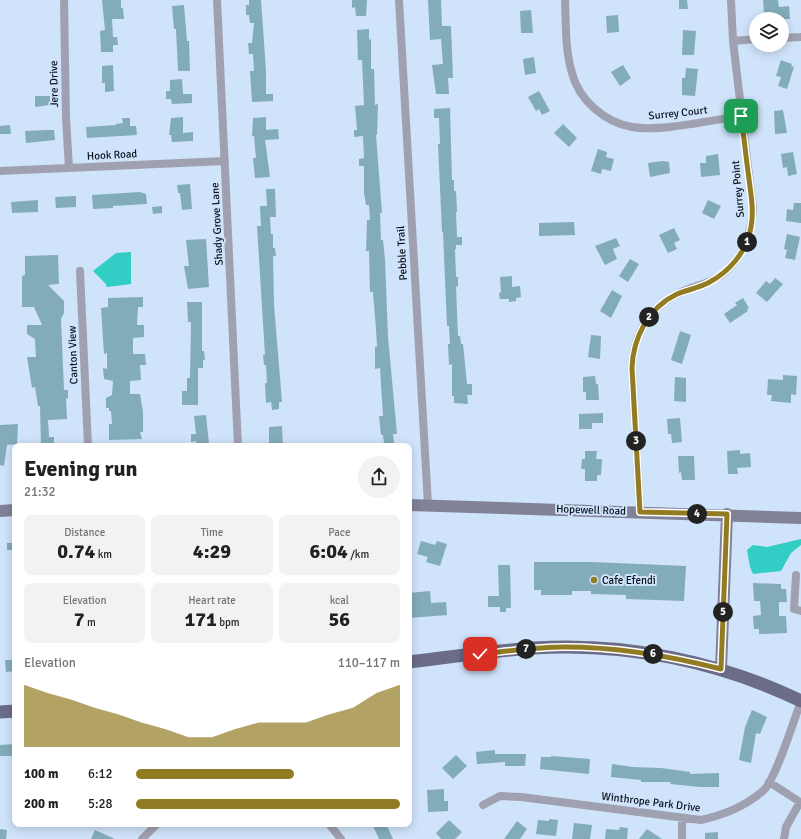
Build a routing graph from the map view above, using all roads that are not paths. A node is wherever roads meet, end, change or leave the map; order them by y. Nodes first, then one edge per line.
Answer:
1 (64, 0) edge
2 (217, 0) edge
3 (399, 0) edge
4 (565, 0) edge
5 (731, 0) edge
6 (801, 37) edge
7 (789, 38) edge
8 (749, 40) edge
9 (733, 41) junction
10 (741, 116) junction
11 (225, 161) junction
12 (69, 168) junction
13 (0, 171) edge
14 (80, 271) dead end
15 (87, 443) edge
16 (238, 443) edge
17 (412, 505) edge
18 (428, 505) junction
19 (12, 510) edge
20 (0, 511) edge
21 (640, 512) junction
22 (727, 514) junction
23 (801, 518) edge
24 (796, 575) dead end
25 (801, 610) edge
26 (412, 662) edge
27 (721, 669) junction
28 (801, 701) edge
29 (12, 711) edge
30 (0, 712) edge
31 (769, 782) junction
32 (800, 801) edge
33 (483, 805) dead end
34 (682, 818) junction
35 (154, 827) edge
36 (332, 827) edge
37 (142, 839) edge
38 (342, 839) edge
39 (682, 839) edge
40 (784, 839) edge

1 - 12 street, Jere Drive
2 - 11 street, Shady Grove Lane
3 - 18 street, Pebble Trail
4 - 10 street, Surrey Court
5 - 9 street, Surrey Point
6 - 7 street
8 - 9 street
9 - 10 street, Surrey Point
10 - 21 street, Surrey Point
11 - 12 street, Hook Road
11 - 16 street, Shady Grove Lane
12 - 13 street, Hook Road
14 - 15 street, Canton View
17 - 18 street, Hopewell Road
18 - 21 street, Hopewell Road
19 - 20 street
21 - 22 street, Hopewell Road
22 - 23 street, Hopewell Road
22 - 27 street
24 - 25 street
26 - 27 main road
27 - 28 main road
28 - 31 street, Winthrope Park Drive
29 - 30 main road
31 - 32 street
31 - 34 street, Winthrope Park Drive
32 - 40 street
33 - 34 street, Winthrope Park Drive
34 - 39 street
35 - 37 street
36 - 38 street

